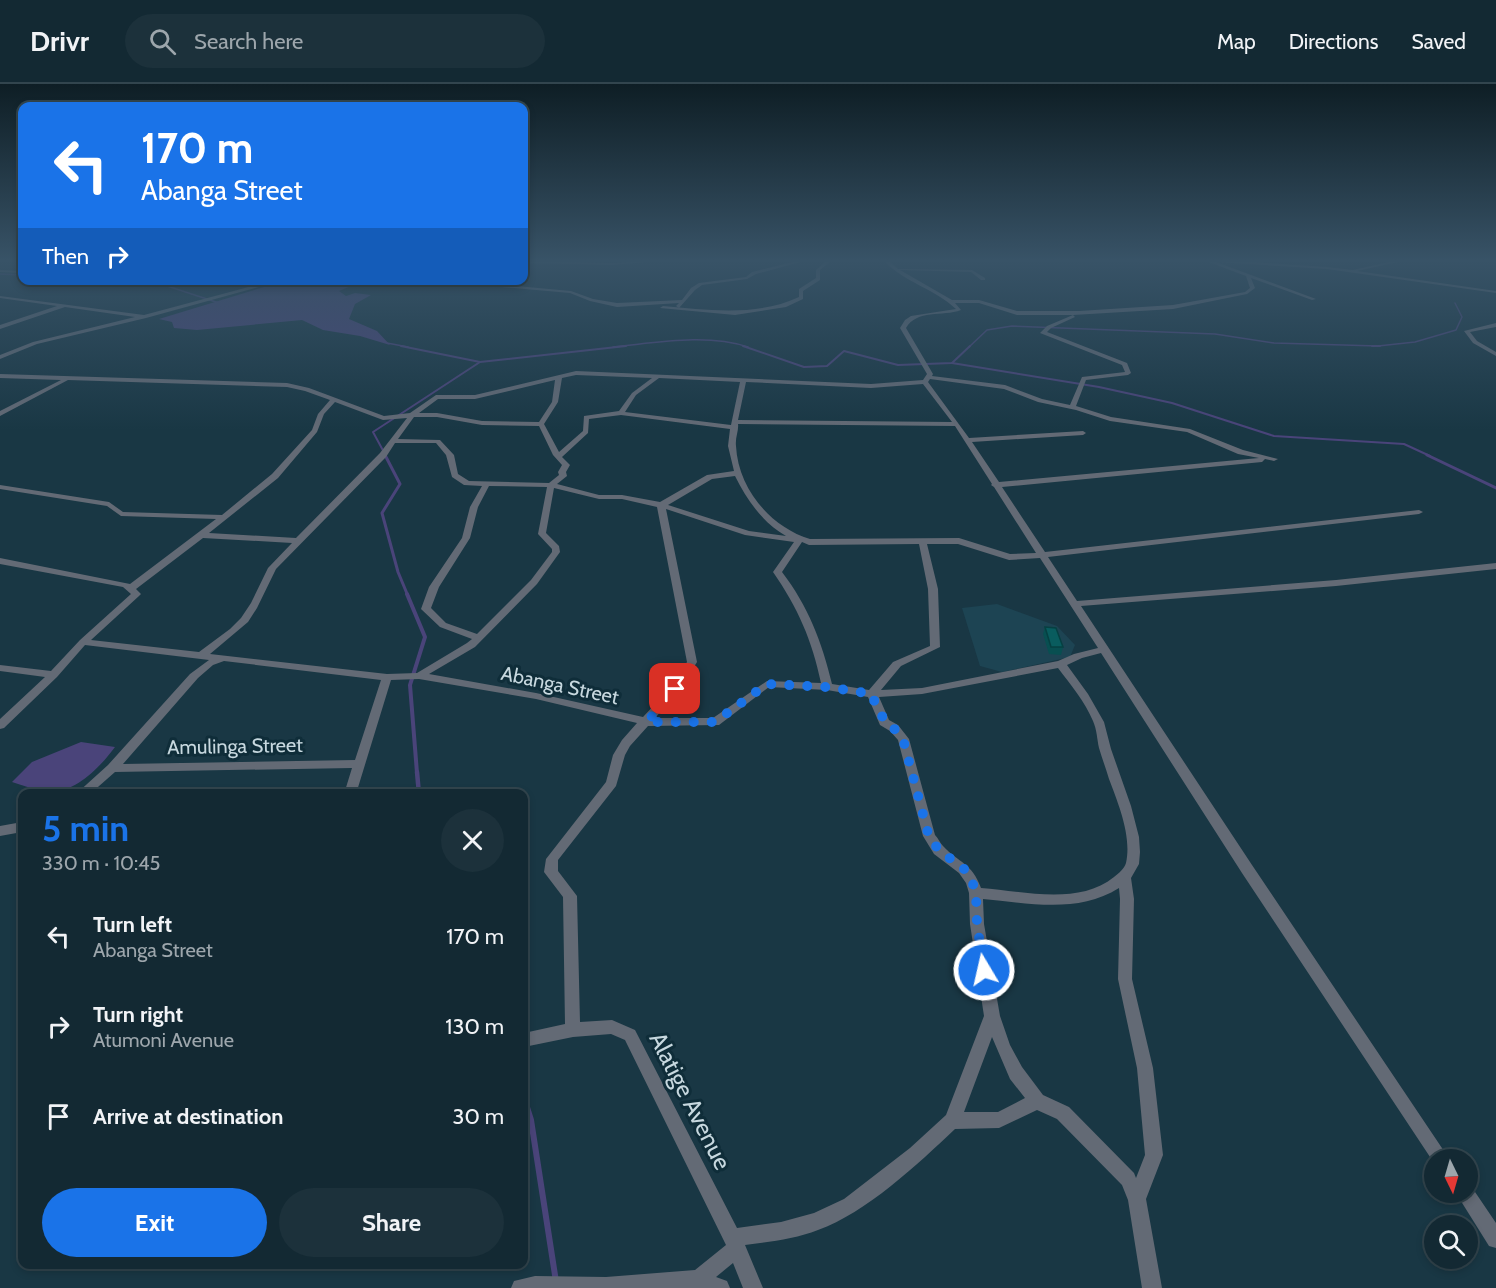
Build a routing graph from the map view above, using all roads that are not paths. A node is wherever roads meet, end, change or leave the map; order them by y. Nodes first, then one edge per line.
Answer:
1 (31, 317) edge
2 (144, 317) edge
3 (912, 317) edge
4 (1070, 317) edge
5 (1496, 325) edge
6 (0, 327) edge
7 (1496, 354) edge
8 (0, 357) edge
9 (0, 376) edge
10 (559, 376) junction
11 (657, 377) junction
12 (68, 379) junction
13 (927, 379) junction
14 (742, 381) junction
15 (334, 399) junction
16 (1072, 407) junction
17 (621, 413) junction
18 (0, 414) edge
19 (412, 415) junction
20 (541, 424) junction
21 (957, 424) junction
22 (735, 425) junction
23 (1083, 434) dead end
24 (967, 440) junction
25 (395, 441) junction
26 (559, 456) junction
27 (739, 473) junction
28 (486, 485) junction
29 (551, 485) junction
30 (995, 485) junction
31 (0, 487) edge
32 (661, 505) junction
33 (1419, 512) dead end
34 (224, 517) junction
35 (201, 535) junction
36 (800, 540) junction
37 (922, 540) junction
38 (298, 541) junction
39 (1040, 555) junction
40 (0, 561) edge
41 (1496, 566) edge
42 (132, 588) junction
43 (1073, 604) junction
44 (477, 637) junction
45 (83, 642) junction
46 (1104, 649) junction
47 (202, 655) junction
48 (226, 657) junction
49 (1061, 664) junction
50 (0, 668) edge
51 (53, 675) junction
52 (420, 676) junction
53 (387, 677) junction
54 (827, 687) junction
55 (872, 694) junction
56 (647, 722) junction
57 (0, 725) edge
58 (358, 764) junction
59 (112, 768) junction
60 (88, 789) edge
61 (351, 789) edge
62 (18, 828) edge
63 (0, 831) edge
64 (1124, 878) junction
65 (976, 893) junction
66 (992, 1016) junction
67 (573, 1030) junction
68 (528, 1039) edge
69 (1037, 1101) junction
70 (952, 1121) junction
71 (1435, 1149) edge
72 (1137, 1199) junction
73 (1472, 1203) edge
74 (1496, 1239) edge
75 (735, 1243) junction
76 (699, 1279) junction
77 (521, 1288) edge
78 (720, 1288) edge
79 (753, 1288) edge
80 (1152, 1288) edge

1 - 6 street
2 - 8 street
3 - 13 street
4 - 16 street
5 - 7 street
9 - 12 street
10 - 11 street
10 - 19 street
10 - 20 street
11 - 14 street
11 - 17 street
12 - 15 street
12 - 18 street
13 - 14 street
13 - 16 street
13 - 21 street
14 - 22 street
15 - 19 street
15 - 34 street
16 - 30 street
17 - 22 street
17 - 26 street
19 - 20 street
19 - 25 street
20 - 26 street
21 - 22 street
21 - 24 street
22 - 27 street
23 - 24 street
24 - 30 street
25 - 28 street
25 - 38 street
26 - 29 street
27 - 32 street
27 - 36 street
28 - 29 street
28 - 44 street
29 - 32 street
29 - 44 street
30 - 39 street
31 - 34 street
32 - 36 street
32 - 56 street
33 - 39 street
34 - 35 street
35 - 38 street
35 - 42 street
36 - 37 street
36 - 54 street
37 - 39 street
37 - 55 street
38 - 47 street
39 - 43 street
40 - 42 street
41 - 43 street
42 - 45 street
43 - 46 street
44 - 52 street
45 - 47 street, Abanga Street
45 - 51 street
46 - 49 street, Abanga Street
46 - 71 street
47 - 48 street, Abanga Street
48 - 53 street, Abanga Street
48 - 59 street
49 - 55 street, Abanga Street
49 - 64 street
50 - 51 street
51 - 57 street
52 - 53 street, Abanga Street
52 - 56 street, Abanga Street
53 - 58 street
54 - 55 street, Abanga Street
54 - 56 street, Abanga Street
55 - 65 street
56 - 67 street
58 - 59 street, Amulinga Street
58 - 61 street
59 - 60 street
62 - 63 street
64 - 65 street
64 - 72 street
65 - 66 street
66 - 69 street
66 - 70 street
67 - 68 street, Alatige Avenue
67 - 75 street, Alatige Avenue
69 - 70 street
69 - 72 street
70 - 75 street
72 - 80 street
73 - 74 street
75 - 76 street
75 - 79 street, Alatige Avenue
76 - 77 street
76 - 78 street

